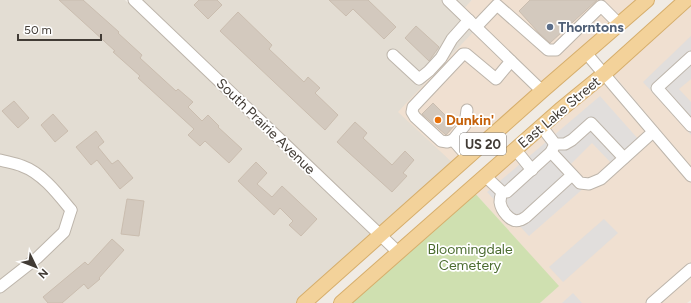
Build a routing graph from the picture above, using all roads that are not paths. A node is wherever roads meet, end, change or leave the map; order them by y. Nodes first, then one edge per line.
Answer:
1 (134, 0) edge
2 (448, 0) edge
3 (646, 0) edge
4 (686, 0) edge
5 (499, 3) edge
6 (600, 3) edge
7 (472, 24) junction
8 (619, 24) junction
9 (586, 53) junction
10 (393, 54) dead end
11 (691, 57) edge
12 (511, 61) junction
13 (604, 74) junction
14 (542, 91) junction
15 (466, 110) dead end
16 (542, 126) junction
17 (691, 126) edge
18 (653, 132) junction
19 (452, 140) junction
20 (553, 148) junction
21 (515, 149) junction
22 (468, 157) junction
23 (624, 158) junction
24 (0, 160) edge
25 (532, 170) junction
26 (572, 175) junction
27 (485, 176) junction
28 (691, 176) edge
29 (502, 192) junction
30 (381, 235) junction
31 (398, 252) junction
32 (691, 269) edge
33 (0, 287) edge
34 (304, 303) edge
35 (341, 303) edge
36 (652, 303) edge

1 - 30 street, South Prairie Avenue
2 - 7 street
3 - 8 main road, East Lake Street / US 20
4 - 13 main road, East Lake Street / US 20
5 - 6 street
5 - 7 street
6 - 8 street
7 - 10 street
7 - 12 street
8 - 9 main road, East Lake Street / US 20
9 - 13 street
9 - 14 main road, East Lake Street / US 20
11 - 17 street
12 - 14 street
12 - 19 street
13 - 16 main road, East Lake Street / US 20
13 - 18 street
14 - 22 main road, East Lake Street / US 20
15 - 19 street
16 - 20 street
16 - 21 main road, East Lake Street / US 20
18 - 23 street
18 - 28 street
19 - 22 street
20 - 23 street
20 - 25 street
20 - 26 street
21 - 25 street
21 - 27 main road, East Lake Street / US 20
22 - 30 main road, East Lake Street / US 20
23 - 26 street
24 - 33 street
25 - 29 street
26 - 29 street
27 - 29 street
27 - 31 main road, East Lake Street / US 20
30 - 31 street, South Prairie Avenue
30 - 34 main road, East Lake Street / US 20
31 - 35 main road, East Lake Street / US 20
32 - 36 street

